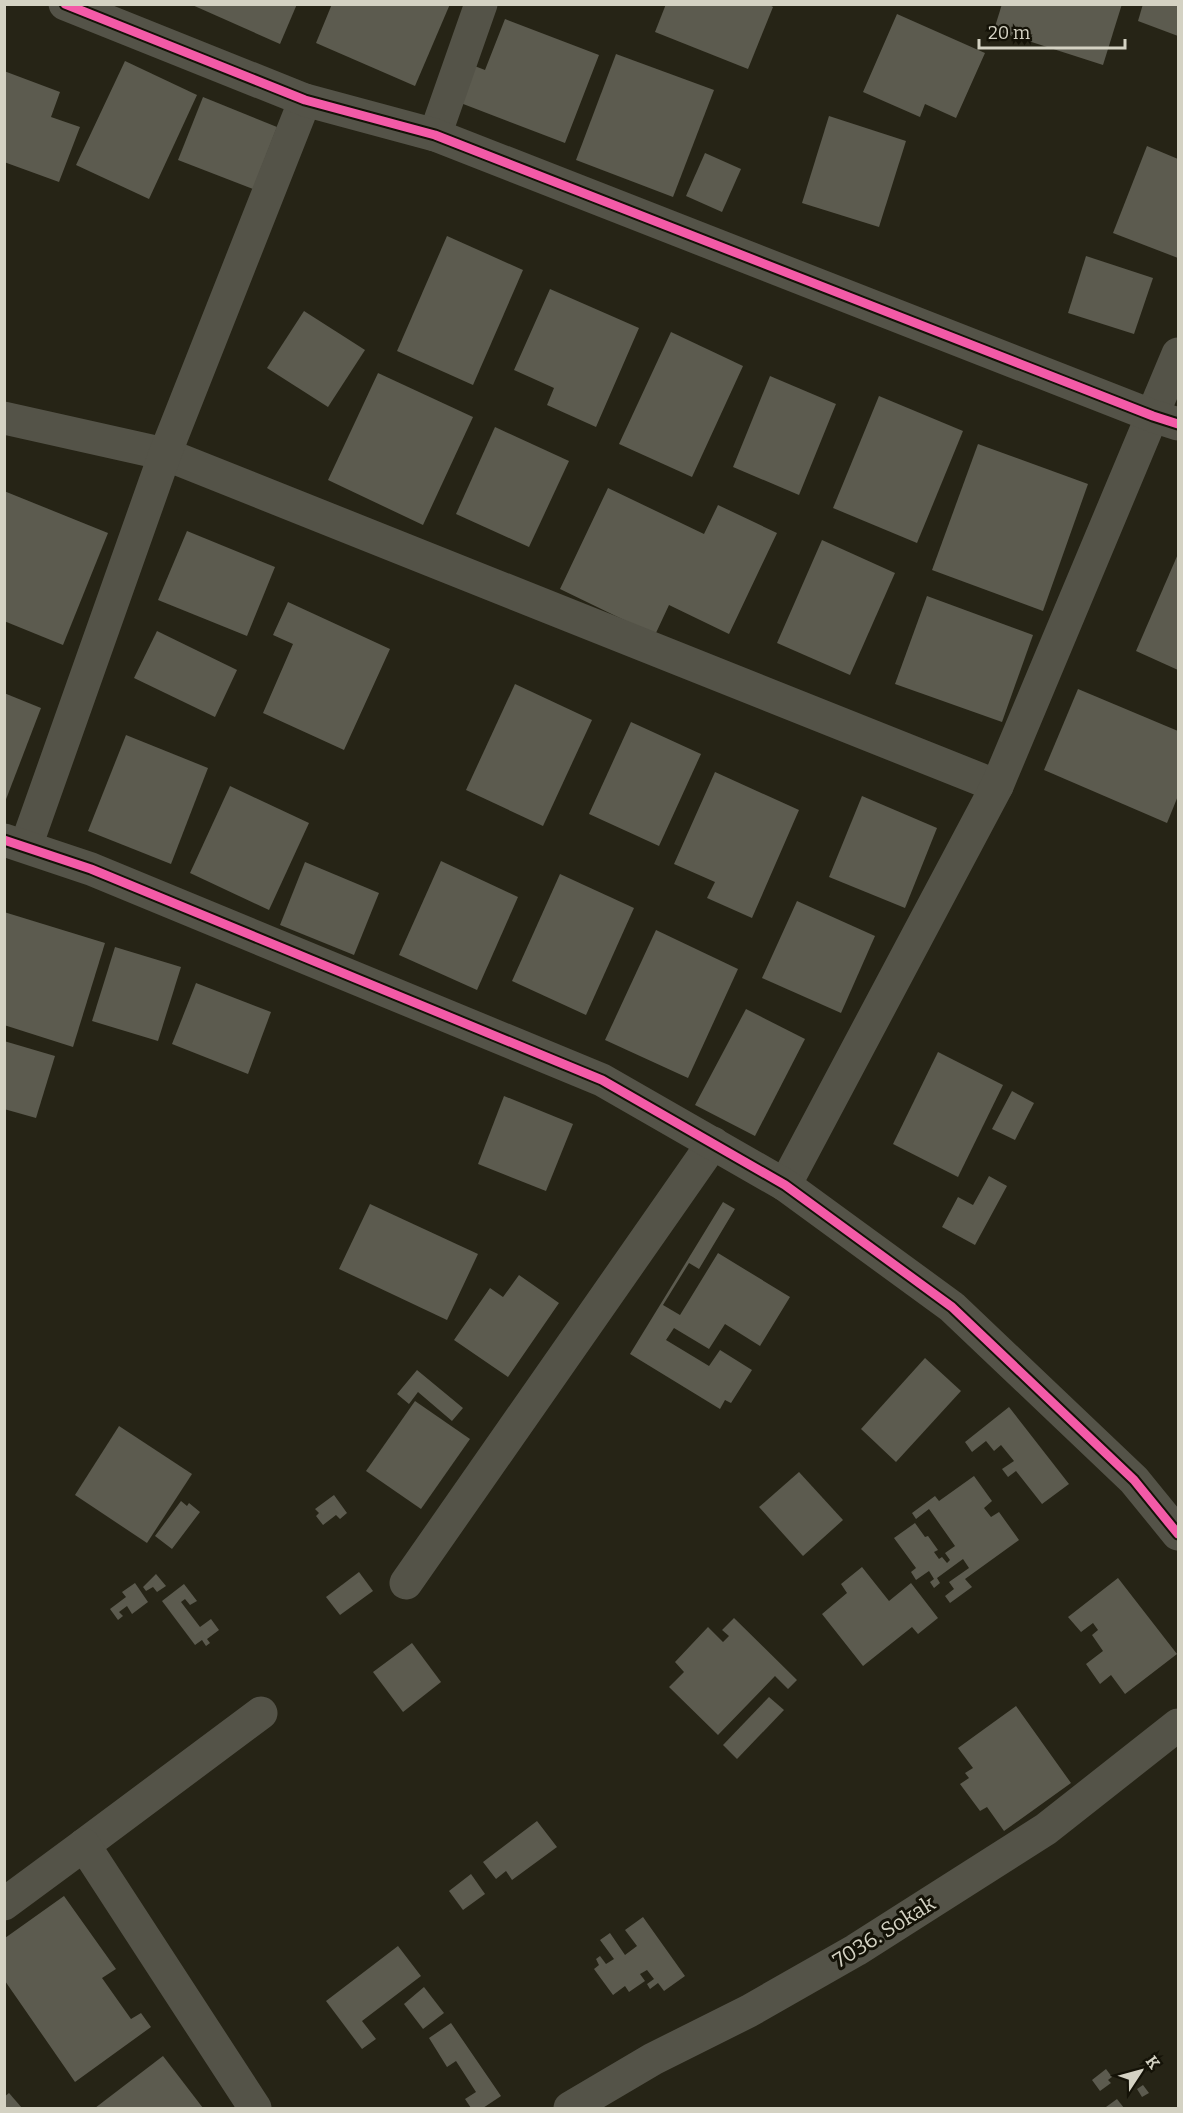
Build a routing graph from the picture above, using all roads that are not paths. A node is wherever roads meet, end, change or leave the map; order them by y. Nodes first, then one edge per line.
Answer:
1 (481, 4) edge
2 (82, 8) edge
3 (305, 100) junction
4 (435, 135) junction
5 (1179, 354) edge
6 (4, 418) edge
7 (1166, 420) edge
8 (165, 454) junction
9 (997, 786) junction
10 (11, 845) edge
11 (714, 1143) junction
12 (785, 1185) junction
13 (1179, 1534) edge
14 (406, 1583) dead end
15 (261, 1713) dead end
16 (1179, 1725) edge
17 (84, 1845) junction
18 (4, 1904) edge
19 (255, 2109) edge
20 (570, 2109) edge

1 - 4 street
2 - 3 street
3 - 4 street
3 - 8 street
4 - 7 street
5 - 7 street
6 - 8 street
7 - 9 street
8 - 9 street
8 - 10 street
9 - 12 street
10 - 11 street
11 - 12 street
11 - 14 street
12 - 13 street
15 - 17 street
16 - 20 street, 7036. Sokak
17 - 18 street
17 - 19 street

